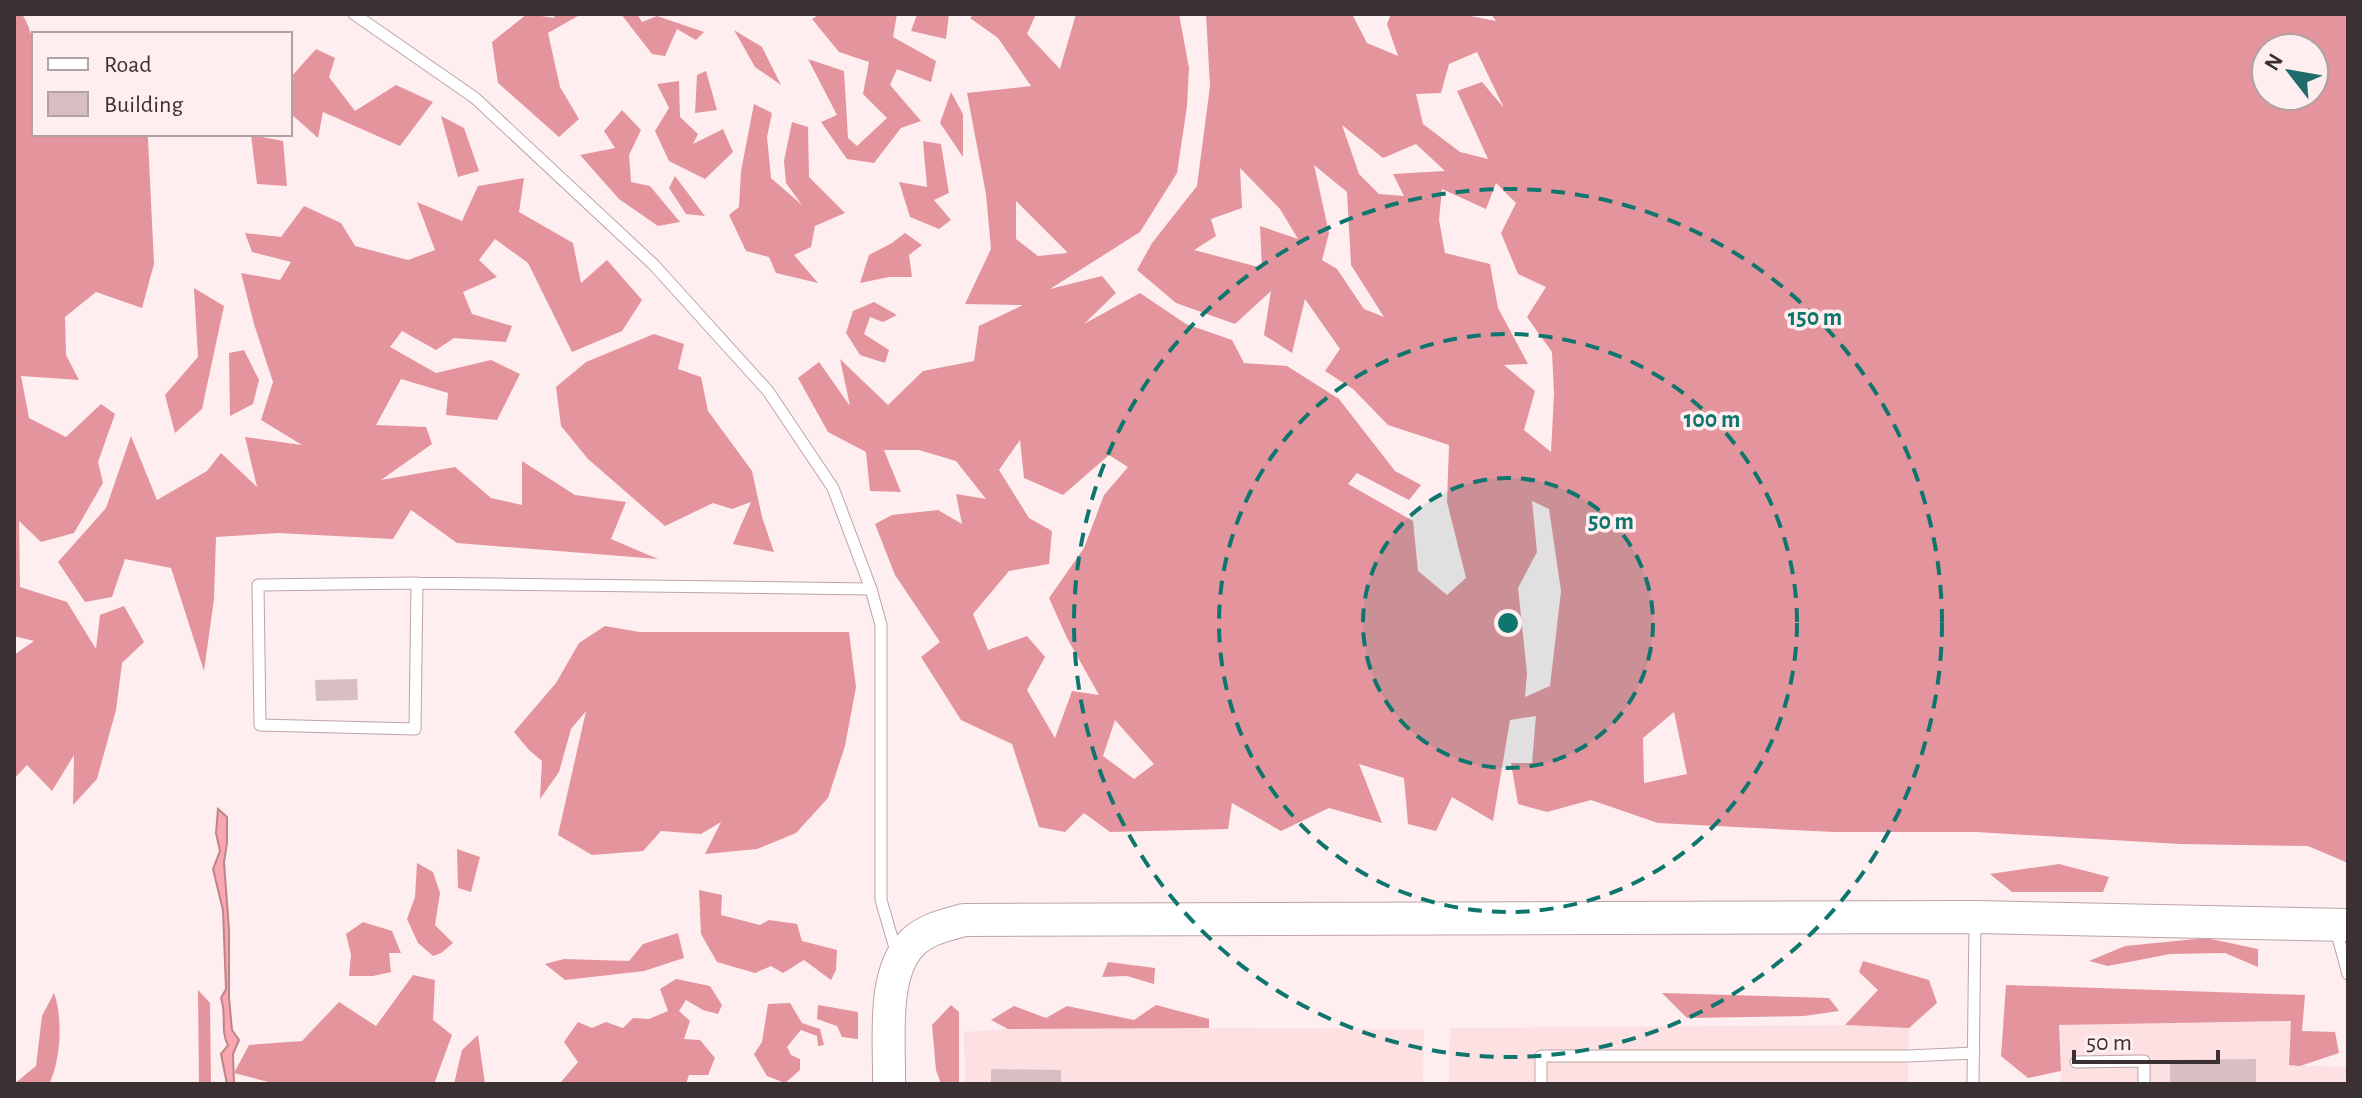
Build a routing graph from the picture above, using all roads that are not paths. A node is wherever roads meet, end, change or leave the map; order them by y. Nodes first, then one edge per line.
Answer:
1 (354, 14) edge
2 (417, 583) junction
3 (871, 589) junction
4 (1975, 917) junction
5 (2342, 925) edge
6 (899, 963) junction
7 (2348, 974) edge
8 (1974, 1053) junction
9 (2076, 1062) dead end
10 (889, 1084) edge
11 (1541, 1084) edge
12 (1973, 1084) edge
13 (2144, 1084) edge

1 - 3 lane
2 - 2 lane
2 - 3 lane
3 - 6 lane
4 - 5 street
4 - 6 street
4 - 8 lane
5 - 7 lane
6 - 10 street
8 - 11 lane
8 - 12 lane
9 - 13 lane

